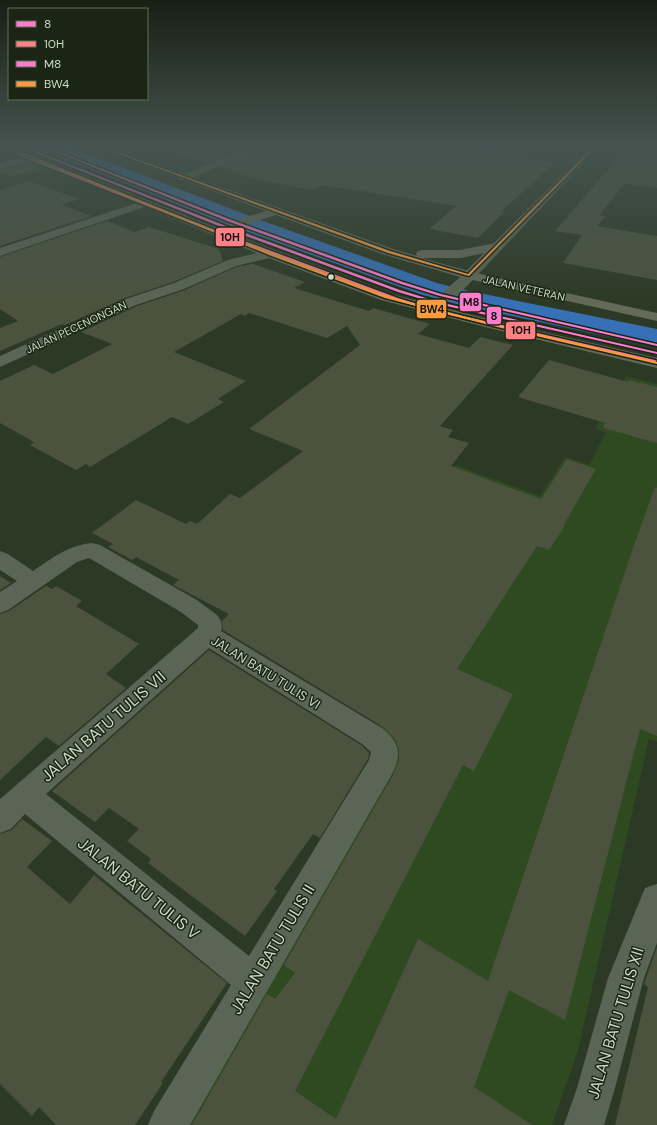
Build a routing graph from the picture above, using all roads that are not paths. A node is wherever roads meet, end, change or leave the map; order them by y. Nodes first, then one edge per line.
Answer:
1 (135, 200) edge
2 (241, 200) edge
3 (543, 200) edge
4 (146, 204) junction
5 (274, 212) junction
6 (214, 231) junction
7 (244, 244) junction
8 (496, 247) junction
9 (0, 252) edge
10 (389, 252) junction
11 (270, 254) junction
12 (464, 280) junction
13 (152, 294) junction
14 (436, 305) junction
15 (657, 317) edge
16 (0, 362) edge
17 (657, 363) edge
18 (0, 559) edge
19 (32, 582) junction
20 (0, 604) edge
21 (207, 635) junction
22 (377, 774) joint
23 (24, 795) junction
24 (0, 819) edge
25 (657, 900) edge
26 (253, 980) junction
27 (168, 1125) edge
28 (584, 1125) edge

1 - 4 main road
2 - 5 main road, JALAN VETERAN
3 - 8 street
4 - 6 main road
4 - 9 street
5 - 6 main road
5 - 10 main road, JALAN VETERAN
6 - 7 main road
7 - 11 main road
7 - 13 street, JALAN PECENONGAN
8 - 10 main road
8 - 12 street
10 - 12 main road, JALAN VETERAN
11 - 13 street, JALAN PECENONGAN
11 - 14 main road
12 - 14 street
12 - 15 main road, JALAN VETERAN
13 - 16 street, JALAN PECENONGAN
14 - 17 main road
18 - 19 street
19 - 20 street
19 - 21 street, JALAN BATU TULIS VI
21 - 22 street, JALAN BATU TULIS VI
21 - 23 street, JALAN BATU TULIS VII
22 - 26 street, JALAN BATU TULIS II
23 - 24 street, JALAN BATU TULIS VII
23 - 26 street, JALAN BATU TULIS V
25 - 28 street, JALAN BATU TULIS XII
26 - 27 street, JALAN BATU TULIS II

